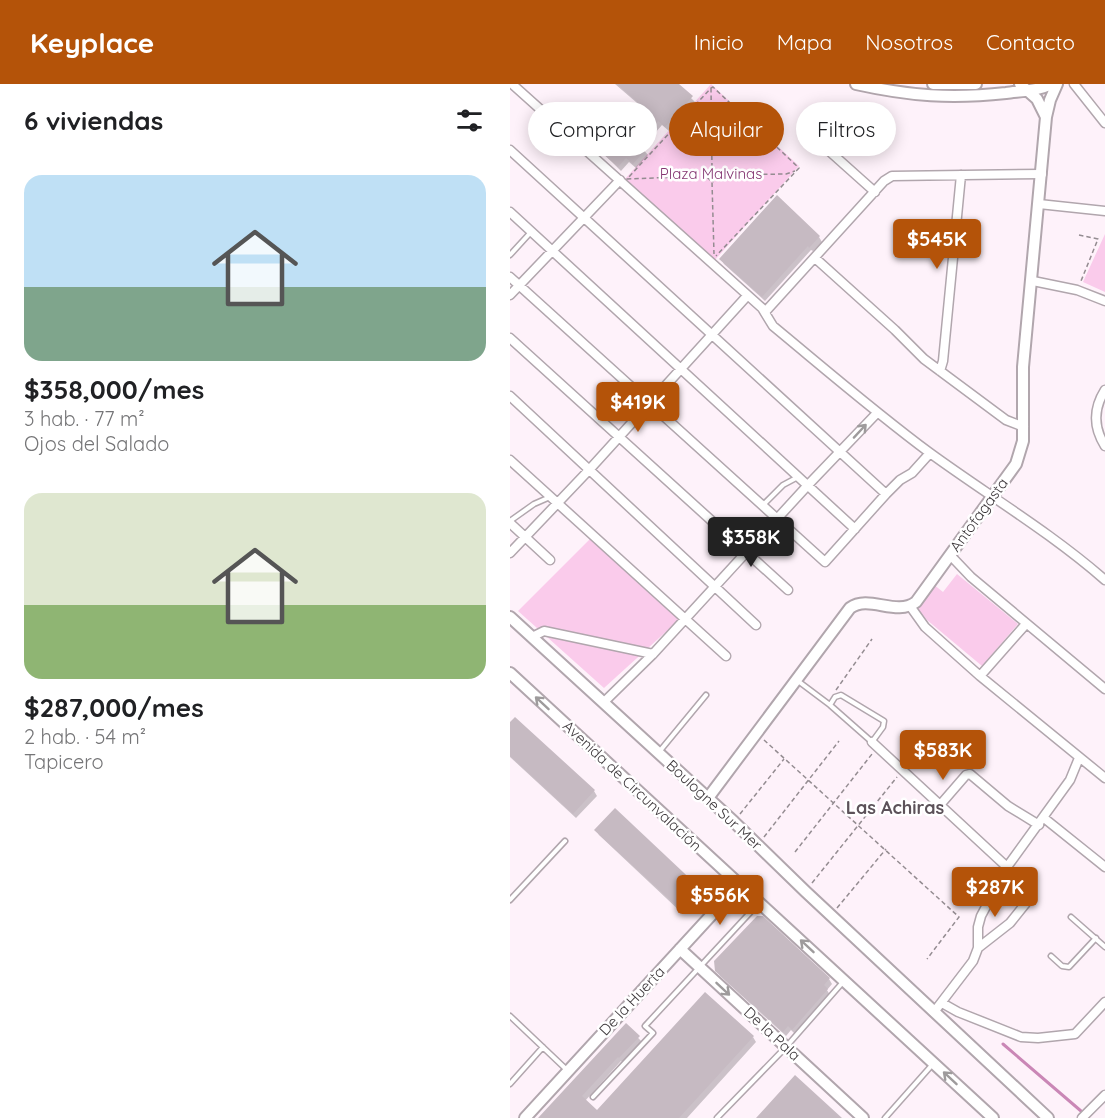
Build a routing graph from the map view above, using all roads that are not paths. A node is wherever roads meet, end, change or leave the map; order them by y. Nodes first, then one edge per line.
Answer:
1 (512, 84) edge
2 (856, 84) edge
3 (933, 84) edge
4 (976, 84) edge
5 (1051, 84) edge
6 (1057, 84) edge
7 (1074, 84) edge
8 (1024, 87) edge
9 (1046, 117) junction
10 (1105, 123) edge
11 (510, 150) edge
12 (835, 156) edge
13 (1042, 174) junction
14 (961, 175) junction
15 (624, 180) junction
16 (875, 192) junction
17 (1039, 204) junction
18 (1105, 211) edge
19 (510, 212) edge
20 (584, 217) junction
21 (531, 232) junction
22 (552, 251) junction
23 (510, 255) edge
24 (814, 258) junction
25 (510, 277) edge
26 (1033, 281) junction
27 (519, 285) junction
28 (510, 295) edge
29 (747, 296) junction
30 (1105, 301) edge
31 (765, 312) junction
32 (711, 335) junction
33 (510, 338) edge
34 (681, 369) junction
35 (940, 371) junction
36 (1105, 390) edge
37 (510, 396) edge
38 (648, 403) junction
39 (877, 413) junction
40 (1024, 427) junction
41 (618, 437) junction
42 (1105, 446) edge
43 (839, 453) junction
44 (930, 453) junction
45 (510, 460) edge
46 (589, 470) junction
47 (799, 477) junction
48 (808, 485) junction
49 (886, 494) junction
50 (992, 497) junction
51 (554, 500) junction
52 (761, 506) junction
53 (776, 520) junction
54 (510, 522) edge
55 (855, 529) junction
56 (525, 536) junction
57 (510, 553) edge
58 (746, 553) junction
59 (950, 555) junction
60 (550, 560) dead end
61 (1105, 580) edge
62 (715, 588) junction
63 (788, 590) dead end
64 (910, 606) junction
65 (510, 616) edge
66 (686, 619) junction
67 (1026, 624) junction
68 (756, 625) dead end
69 (532, 637) junction
70 (653, 654) junction
71 (726, 657) dead end
72 (510, 673) edge
73 (980, 676) junction
74 (797, 680) junction
75 (1105, 689) edge
76 (706, 695) dead end
77 (603, 702) junction
78 (830, 705) junction
79 (875, 744) junction
80 (659, 753) junction
81 (1079, 758) junction
82 (1105, 778) edge
83 (708, 798) junction
84 (940, 805) junction
85 (1041, 821) junction
86 (565, 841) dead end
87 (1007, 867) junction
88 (1105, 867) edge
89 (740, 885) junction
90 (510, 900) edge
91 (759, 903) junction
92 (1026, 903) dead end
93 (1071, 917) dead end
94 (1096, 938) junction
95 (1105, 947) edge
96 (978, 948) junction
97 (680, 949) junction
98 (1051, 956) dead end
99 (700, 967) junction
100 (844, 981) junction
101 (1105, 1002) edge
102 (942, 1003) junction
103 (934, 1012) junction
104 (510, 1016) edge
105 (543, 1047) junction
106 (786, 1047) junction
107 (934, 1063) junction
108 (568, 1071) junction
109 (510, 1084) edge
110 (1105, 1095) edge
111 (593, 1098) dead end
112 (525, 1118) edge
113 (717, 1118) edge
114 (864, 1118) edge
115 (885, 1118) edge
116 (993, 1118) edge
117 (1048, 1118) edge
118 (1082, 1118) edge

1 - 15 street
2 - 8 street
3 - 4 street
5 - 8 street
6 - 9 street, Antofagasta
7 - 10 street
8 - 9 street
9 - 13 street, Antofagasta
11 - 20 street
12 - 16 street
13 - 14 street
13 - 17 street, Antofagasta
14 - 16 street
14 - 35 street
15 - 20 street
15 - 29 street
16 - 24 street
17 - 18 street
17 - 26 street, Antofagasta
19 - 21 street
20 - 22 street
20 - 32 street
21 - 22 street
21 - 23 lane
22 - 27 street
22 - 34 street
24 - 31 street
24 - 35 street
25 - 27 street
26 - 30 street
26 - 40 street, Antofagasta
27 - 28 street
27 - 38 street
29 - 31 street
29 - 32 street
31 - 39 street
32 - 34 street
32 - 43 street
33 - 41 street
34 - 38 street
34 - 47 street
35 - 40 street
36 - 42 street
37 - 46 street
38 - 41 street
38 - 52 street
43 -> 39 street
39 - 44 street
40 - 50 street, Antofagasta
41 - 46 street
41 - 58 street
43 - 48 street
43 - 49 street
44 - 49 street
44 - 50 street
45 - 51 street
46 - 51 street
46 - 62 street
47 - 48 street
47 - 52 lane
48 - 53 street
48 - 55 street
49 - 55 street
50 - 59 street, Antofagasta
50 - 61 street
51 - 54 lane
51 - 56 street
51 - 66 street
52 - 53 street
53 - 55 street
53 - 58 street
54 - 56 street
56 - 57 street
56 - 60 street
58 - 62 street
58 - 63 street
59 - 64 street, Antofagasta
59 - 67 street
62 - 66 street
62 - 68 street
64 - 73 street
64 - 74 street
65 - 69 street, Boulogne Sur Mer
66 - 70 street
66 - 71 street
67 - 73 street
67 - 75 street
69 - 70 street
69 - 77 street, Boulogne Sur Mer
70 - 77 street
89 -> 72 street, Avenida de Circunvalación
73 - 81 street
74 - 78 lane
74 - 83 street
76 - 80 lane
77 - 80 street, Boulogne Sur Mer
78 - 79 lane
78 - 79 lane
79 - 84 street
80 - 83 street, Boulogne Sur Mer
81 - 82 street
81 - 85 street
83 - 103 street, Boulogne Sur Mer
84 - 85 street
84 - 87 street
85 - 87 street
85 - 88 street
86 - 90 lane
87 - 96 street
89 - 91 street, Avenida de Circunvalación
89 - 97 street, De la Huerta
91 - 99 lane
100 -> 91 street, Avenida de Circunvalación
92 - 96 street
93 - 94 lane
94 - 95 lane
94 - 98 lane
96 - 102 street
97 - 99 street, De la Pala
97 - 108 street, De la Huerta
99 -> 106 street, De la Pala
99 - 111 lane
100 - 106 lane
100 - 107 street, Avenida de Circunvalación
101 - 102 street
102 - 103 street
103 - 117 street, Boulogne Sur Mer
104 - 105 lane
105 - 108 lane
105 - 109 lane
106 - 113 lane
106 - 114 street, De la Pala
107 - 115 lane
116 -> 107 street, Avenida de Circunvalación
108 - 112 street, De la Huerta
110 - 118 street

